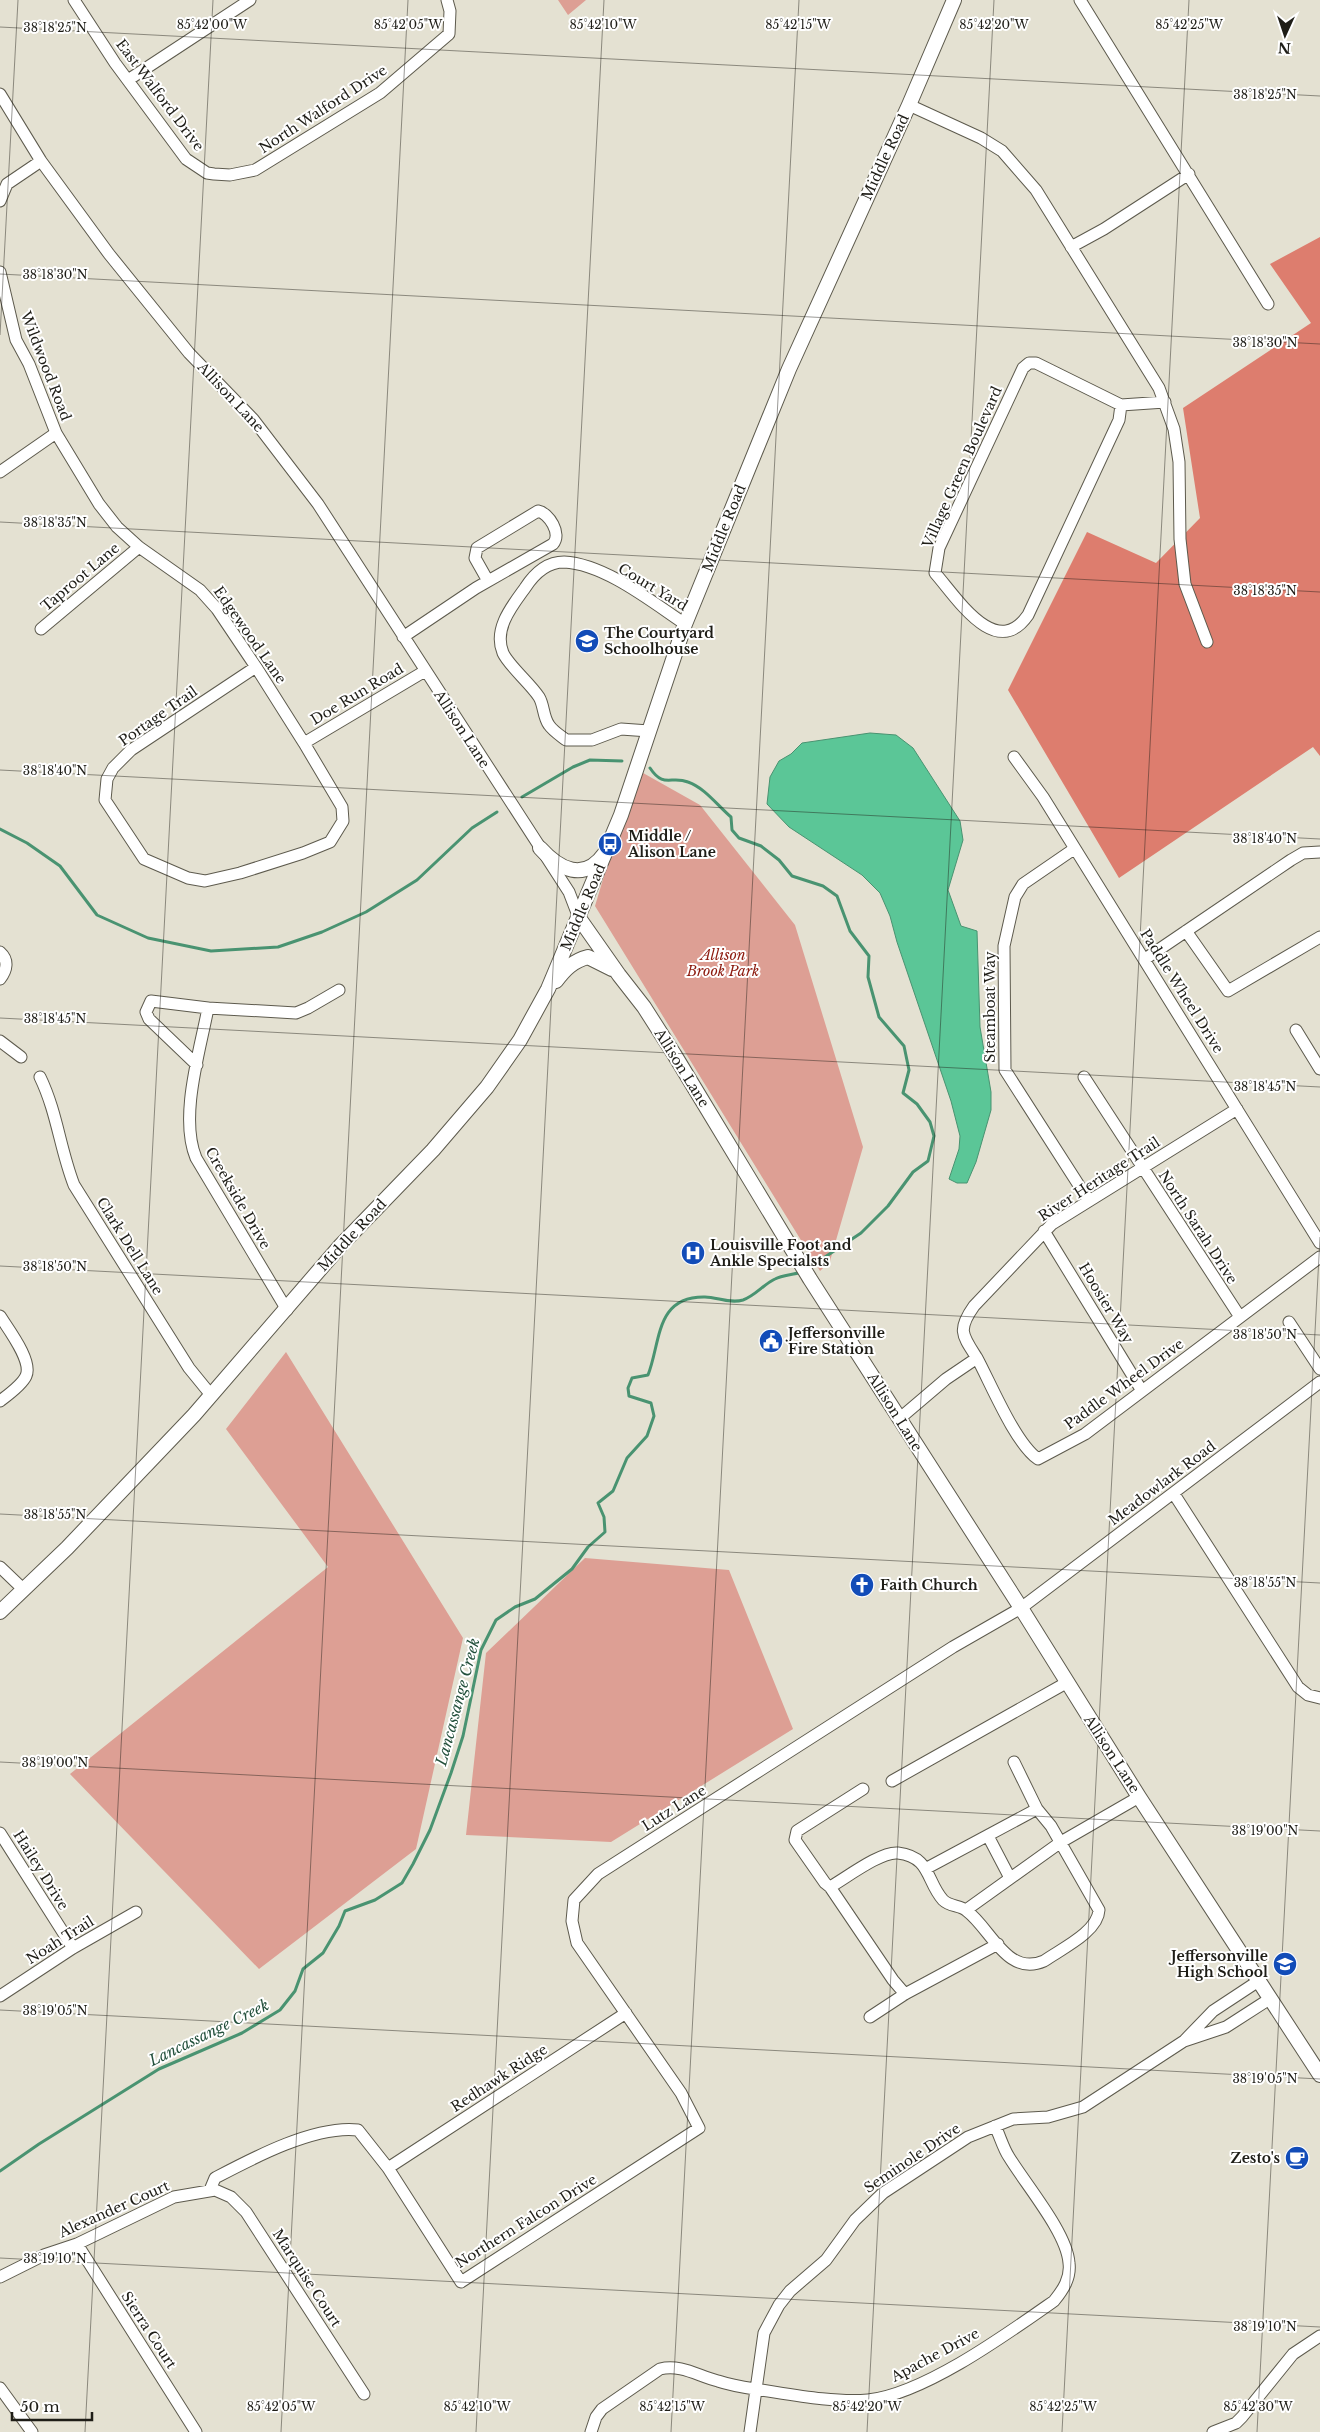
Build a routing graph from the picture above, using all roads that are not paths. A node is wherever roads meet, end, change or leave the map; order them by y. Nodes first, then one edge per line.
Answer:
1 (74, 0) edge
2 (250, 0) edge
3 (447, 0) edge
4 (954, 0) edge
5 (1080, 0) edge
6 (128, 80) junction
7 (0, 94) edge
8 (909, 105) junction
9 (41, 161) junction
10 (214, 174) joint
11 (1189, 174) junction
12 (0, 201) edge
13 (1071, 247) junction
14 (0, 272) edge
15 (1268, 304) dead end
16 (1165, 402) junction
17 (1121, 404) junction
18 (56, 433) junction
19 (0, 472) edge
20 (139, 547) junction
21 (488, 581) junction
22 (685, 624) junction
23 (41, 629) dead end
24 (403, 637) junction
25 (1207, 642) dead end
26 (256, 667) junction
27 (425, 671) junction
28 (650, 731) junction
29 (304, 743) junction
30 (1014, 757) dead end
31 (337, 834) joint
32 (540, 848) junction
33 (608, 848) junction
34 (1074, 849) junction
35 (1320, 852) edge
36 (579, 918) junction
37 (1186, 932) junction
38 (1320, 936) edge
39 (0, 952) edge
40 (1144, 959) junction
41 (615, 971) junction
42 (0, 979) edge
43 (548, 989) junction
44 (339, 990) dead end
45 (208, 1008) junction
46 (1296, 1030) dead end
47 (0, 1041) edge
48 (20, 1057) dead end
49 (197, 1065) junction
50 (1320, 1069) edge
51 (40, 1077) dead end
52 (1084, 1077) dead end
53 (1237, 1109) junction
54 (1142, 1168) junction
55 (1089, 1201) junction
56 (1044, 1231) junction
57 (1320, 1243) edge
58 (1320, 1257) edge
59 (286, 1310) junction
60 (0, 1316) edge
61 (1240, 1317) junction
62 (1289, 1322) dead end
63 (977, 1358) junction
64 (1320, 1369) edge
65 (1320, 1382) edge
66 (1142, 1391) junction
67 (211, 1395) junction
68 (0, 1401) edge
69 (899, 1419) junction
70 (1174, 1494) junction
71 (0, 1567) edge
72 (23, 1589) junction
73 (1021, 1608) junction
74 (0, 1612) edge
75 (1066, 1683) junction
76 (1320, 1698) edge
77 (1014, 1762) dead end
78 (892, 1781) dead end
79 (863, 1789) dead end
80 (1139, 1797) junction
81 (1037, 1809) junction
82 (0, 1833) edge
83 (988, 1836) junction
84 (1061, 1842) junction
85 (927, 1868) junction
86 (1010, 1878) junction
87 (830, 1887) junction
88 (966, 1910) junction
89 (136, 1912) dead end
90 (998, 1944) junction
91 (73, 1948) junction
92 (1260, 1980) junction
93 (905, 1994) junction
94 (0, 1996) edge
95 (1271, 1998) junction
96 (626, 2013) junction
97 (870, 2017) dead end
98 (1184, 2042) junction
99 (1320, 2075) edge
100 (995, 2126) junction
101 (699, 2128) joint
102 (388, 2168) junction
103 (212, 2190) junction
104 (77, 2244) junction
105 (0, 2277) edge
106 (1320, 2336) edge
107 (0, 2388) edge
108 (755, 2389) junction
109 (364, 2394) dead end
110 (32, 2432) edge
111 (196, 2432) edge
112 (591, 2432) edge
113 (750, 2432) edge
114 (1213, 2432) edge

1 - 6 street, East Walford Drive
2 - 6 street
3 - 10 street, North Walford Drive
4 - 8 main road, Middle Road
5 - 11 street
6 - 10 street, East Walford Drive
7 - 9 street, Allison Lane
8 - 13 street
8 - 22 main road, Middle Road
9 - 12 street
9 - 24 street, Allison Lane
11 - 13 street
11 - 15 street
13 - 16 street
14 - 18 street, Wildwood Road
16 - 17 street, Village Green Boulevard
16 - 25 street
17 - 17 street, Village Green Boulevard
18 - 19 street, Wildwood Road
18 - 20 street, Edgewood Lane
20 - 23 street, Taproot Lane
20 - 26 street, Edgewood Lane
21 - 21 street
21 - 24 street
22 - 28 main road, Middle Road
22 - 28 street, Court Yard
24 - 27 street, Allison Lane
26 - 29 street, Edgewood Lane
26 - 31 street, Portage Trail
27 - 29 street, Doe Run Road
27 - 32 street, Allison Lane
28 - 33 main road, Middle Road
29 - 31 street, Edgewood Lane
30 - 34 street, Paddle Wheel Drive
32 - 33 main road
32 - 36 street, Allison Lane
33 - 36 main road, Middle Road
34 - 40 street, Paddle Wheel Drive
34 - 55 street, Steamboat Way
35 - 37 street
36 - 41 main road, Allison Lane
36 - 43 main road, Middle Road
37 - 38 street
37 - 40 street
39 - 42 street
40 - 53 street, Paddle Wheel Drive
41 - 43 main road
41 - 69 main road, Allison Lane
43 - 59 main road, Middle Road
44 - 45 street
45 - 49 street, Creekside Drive
45 - 49 street
46 - 50 street
47 - 48 street
49 - 59 street, Creekside Drive
51 - 67 street, Clark Dell Lane
52 - 54 street, North Sarah Drive
53 - 54 street, River Heritage Trail
53 - 57 street, Paddle Wheel Drive
54 - 55 street, River Heritage Trail
54 - 61 street, North Sarah Drive
55 - 56 street, River Heritage Trail
56 - 63 street, River Heritage Trail
56 - 66 street, Hoosier Way
58 - 61 street, Paddle Wheel Drive
59 - 67 main road, Middle Road
60 - 68 street
61 - 66 street, Paddle Wheel Drive
62 - 64 street
63 - 66 street, Paddle Wheel Drive
63 - 69 street
65 - 70 street, Meadowlark Road
67 - 72 main road, Middle Road
69 - 73 main road, Allison Lane
70 - 73 street, Meadowlark Road
70 - 76 street
71 - 72 street
72 - 74 main road, Middle Road
73 - 75 main road, Allison Lane
73 - 96 street, Lutz Lane
75 - 78 street
75 - 80 main road, Allison Lane
77 - 81 street
79 - 87 street
80 - 84 street
80 - 92 main road, Allison Lane
81 - 83 street
81 - 84 street
82 - 91 street, Hailey Drive
83 - 85 street
83 - 86 street
84 - 86 street
84 - 90 street
85 - 87 street
85 - 88 street
86 - 88 street
87 - 93 street
88 - 90 street
89 - 91 street, Noah Trail
90 - 93 street
91 - 94 street, Noah Trail
92 - 95 main road, Allison Lane
92 - 98 street, Seminole Drive
93 - 97 street
95 - 98 street, Seminole Drive
95 - 99 main road, Allison Lane
96 - 101 street, Lutz Lane
96 - 102 street, Redhawk Ridge
98 - 100 street, Seminole Drive
100 - 108 street, Seminole Drive
100 - 108 street, Apache Drive
101 - 102 street, Northern Falcon Drive
102 - 103 street, Northern Falcon Drive
103 - 104 street, Alexander Court
103 - 109 street, Marquise Court
104 - 105 street, Alexander Court
104 - 111 street, Sierra Court
106 - 114 street
107 - 110 street
108 - 112 street, Apache Drive
108 - 113 street, Seminole Drive

